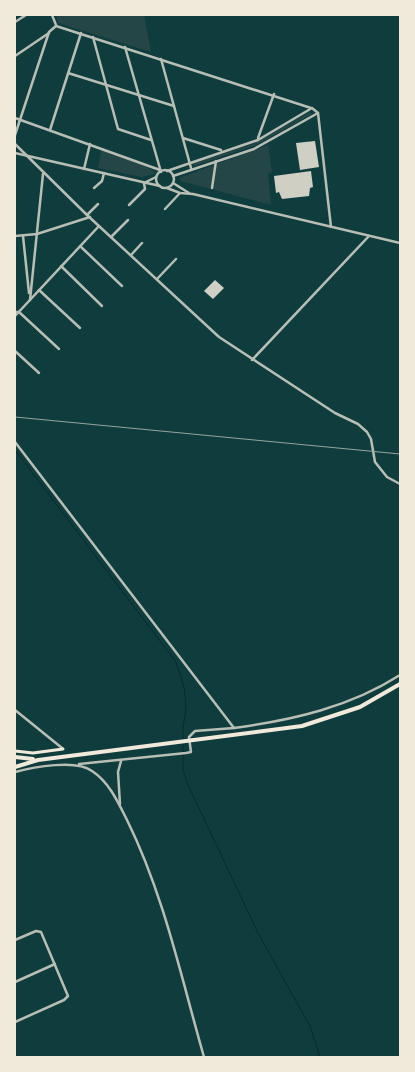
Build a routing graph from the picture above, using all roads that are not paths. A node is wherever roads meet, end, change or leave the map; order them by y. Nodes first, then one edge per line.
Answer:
1 (26, 15) edge
2 (52, 15) edge
3 (15, 22) edge
4 (56, 26) junction
5 (49, 32) junction
6 (81, 33) junction
7 (93, 37) junction
8 (125, 47) junction
9 (15, 56) edge
10 (161, 59) junction
11 (68, 73) junction
12 (106, 84) junction
13 (139, 94) junction
14 (274, 94) junction
15 (174, 106) junction
16 (312, 108) junction
17 (318, 113) junction
18 (15, 118) edge
19 (20, 120) junction
20 (50, 130) junction
21 (15, 135) edge
22 (183, 137) junction
23 (151, 140) junction
24 (258, 140) junction
25 (15, 144) edge
26 (90, 144) junction
27 (222, 151) junction
28 (15, 153) edge
29 (25, 156) junction
30 (216, 161) junction
31 (189, 162) junction
32 (192, 168) junction
33 (84, 169) junction
34 (160, 171) junction
35 (167, 171) junction
36 (43, 174) junction
37 (104, 174) junction
38 (157, 176) junction
39 (173, 176) junction
40 (144, 183) junction
41 (173, 183) junction
42 (160, 186) junction
43 (94, 188) dead end
44 (167, 188) junction
45 (212, 188) dead end
46 (180, 193) junction
47 (191, 193) junction
48 (98, 204) dead end
49 (129, 206) dead end
50 (166, 209) dead end
51 (88, 216) junction
52 (128, 220) dead end
53 (98, 226) junction
54 (331, 227) junction
55 (37, 234) junction
56 (15, 236) edge
57 (23, 236) junction
58 (369, 236) junction
59 (111, 237) junction
60 (142, 243) dead end
61 (400, 243) edge
62 (80, 246) junction
63 (131, 255) junction
64 (176, 258) dead end
65 (61, 266) junction
66 (157, 279) junction
67 (122, 286) dead end
68 (39, 290) junction
69 (30, 300) junction
70 (102, 306) dead end
71 (16, 313) edge
72 (80, 328) dead end
73 (59, 348) dead end
74 (15, 351) edge
75 (252, 360) junction
76 (39, 373) dead end
77 (15, 442) edge
78 (400, 484) edge
79 (400, 675) edge
80 (400, 684) edge
81 (15, 710) edge
82 (234, 728) junction
83 (63, 749) joint
84 (15, 751) edge
85 (15, 757) edge
86 (38, 760) junction
87 (121, 761) junction
88 (78, 764) junction
89 (15, 767) edge
90 (15, 772) edge
91 (120, 806) junction
92 (15, 940) edge
93 (54, 964) junction
94 (15, 982) edge
95 (15, 1022) edge
96 (204, 1057) edge

1 - 3 street
2 - 4 street
4 - 5 street
4 - 6 street
5 - 9 street
5 - 19 street
6 - 7 street
6 - 11 street
7 - 8 street
7 - 12 street
8 - 10 street
8 - 13 street
10 - 14 street
10 - 15 street
11 - 12 street
11 - 20 street
12 - 13 street
12 - 23 street
13 - 15 street
13 - 23 street
14 - 16 street
14 - 24 street
15 - 22 street
16 - 17 street
16 - 24 street
17 - 30 street
17 - 54 street
18 - 19 street
19 - 20 street
19 - 21 street
20 - 26 street
22 - 27 street
22 - 31 street
23 - 34 street
24 - 27 street
25 - 29 street
26 - 33 street
26 - 34 street
27 - 31 street
28 - 29 street
29 - 33 street
29 - 36 street
30 - 32 street
30 - 45 street
31 - 32 street
31 - 35 street
32 - 39 street
33 - 37 street
34 - 35 street
34 - 38 street
35 - 39 street
36 - 51 street
36 - 55 street
37 - 40 street
37 - 43 street
38 - 40 street
38 - 42 street
39 - 41 street
40 - 42 street
40 - 49 street
41 - 44 street
41 - 47 street
42 - 44 street
44 - 46 street
46 - 47 street
46 - 50 street
47 - 54 street
48 - 51 street
51 - 53 street
51 - 55 street
52 - 59 street
53 - 59 street
53 - 62 street
54 - 58 street
55 - 57 street
55 - 69 street
56 - 57 street
57 - 69 street
58 - 61 street
58 - 75 street
59 - 63 street
60 - 63 street
62 - 65 street
62 - 67 street
63 - 66 street
64 - 66 street
65 - 68 street
65 - 70 street
66 - 75 street
68 - 69 street
68 - 72 street
69 - 71 street
71 - 73 street
74 - 76 street
75 - 78 street
77 - 82 street
79 - 82 street
80 - 86 main road
81 - 83 street
82 - 87 street
83 - 84 main road
85 - 86 main road
86 - 89 main road
87 - 88 street
87 - 91 street
88 - 90 street
88 - 91 street
91 - 96 street
92 - 93 street
93 - 94 street
93 - 95 street

